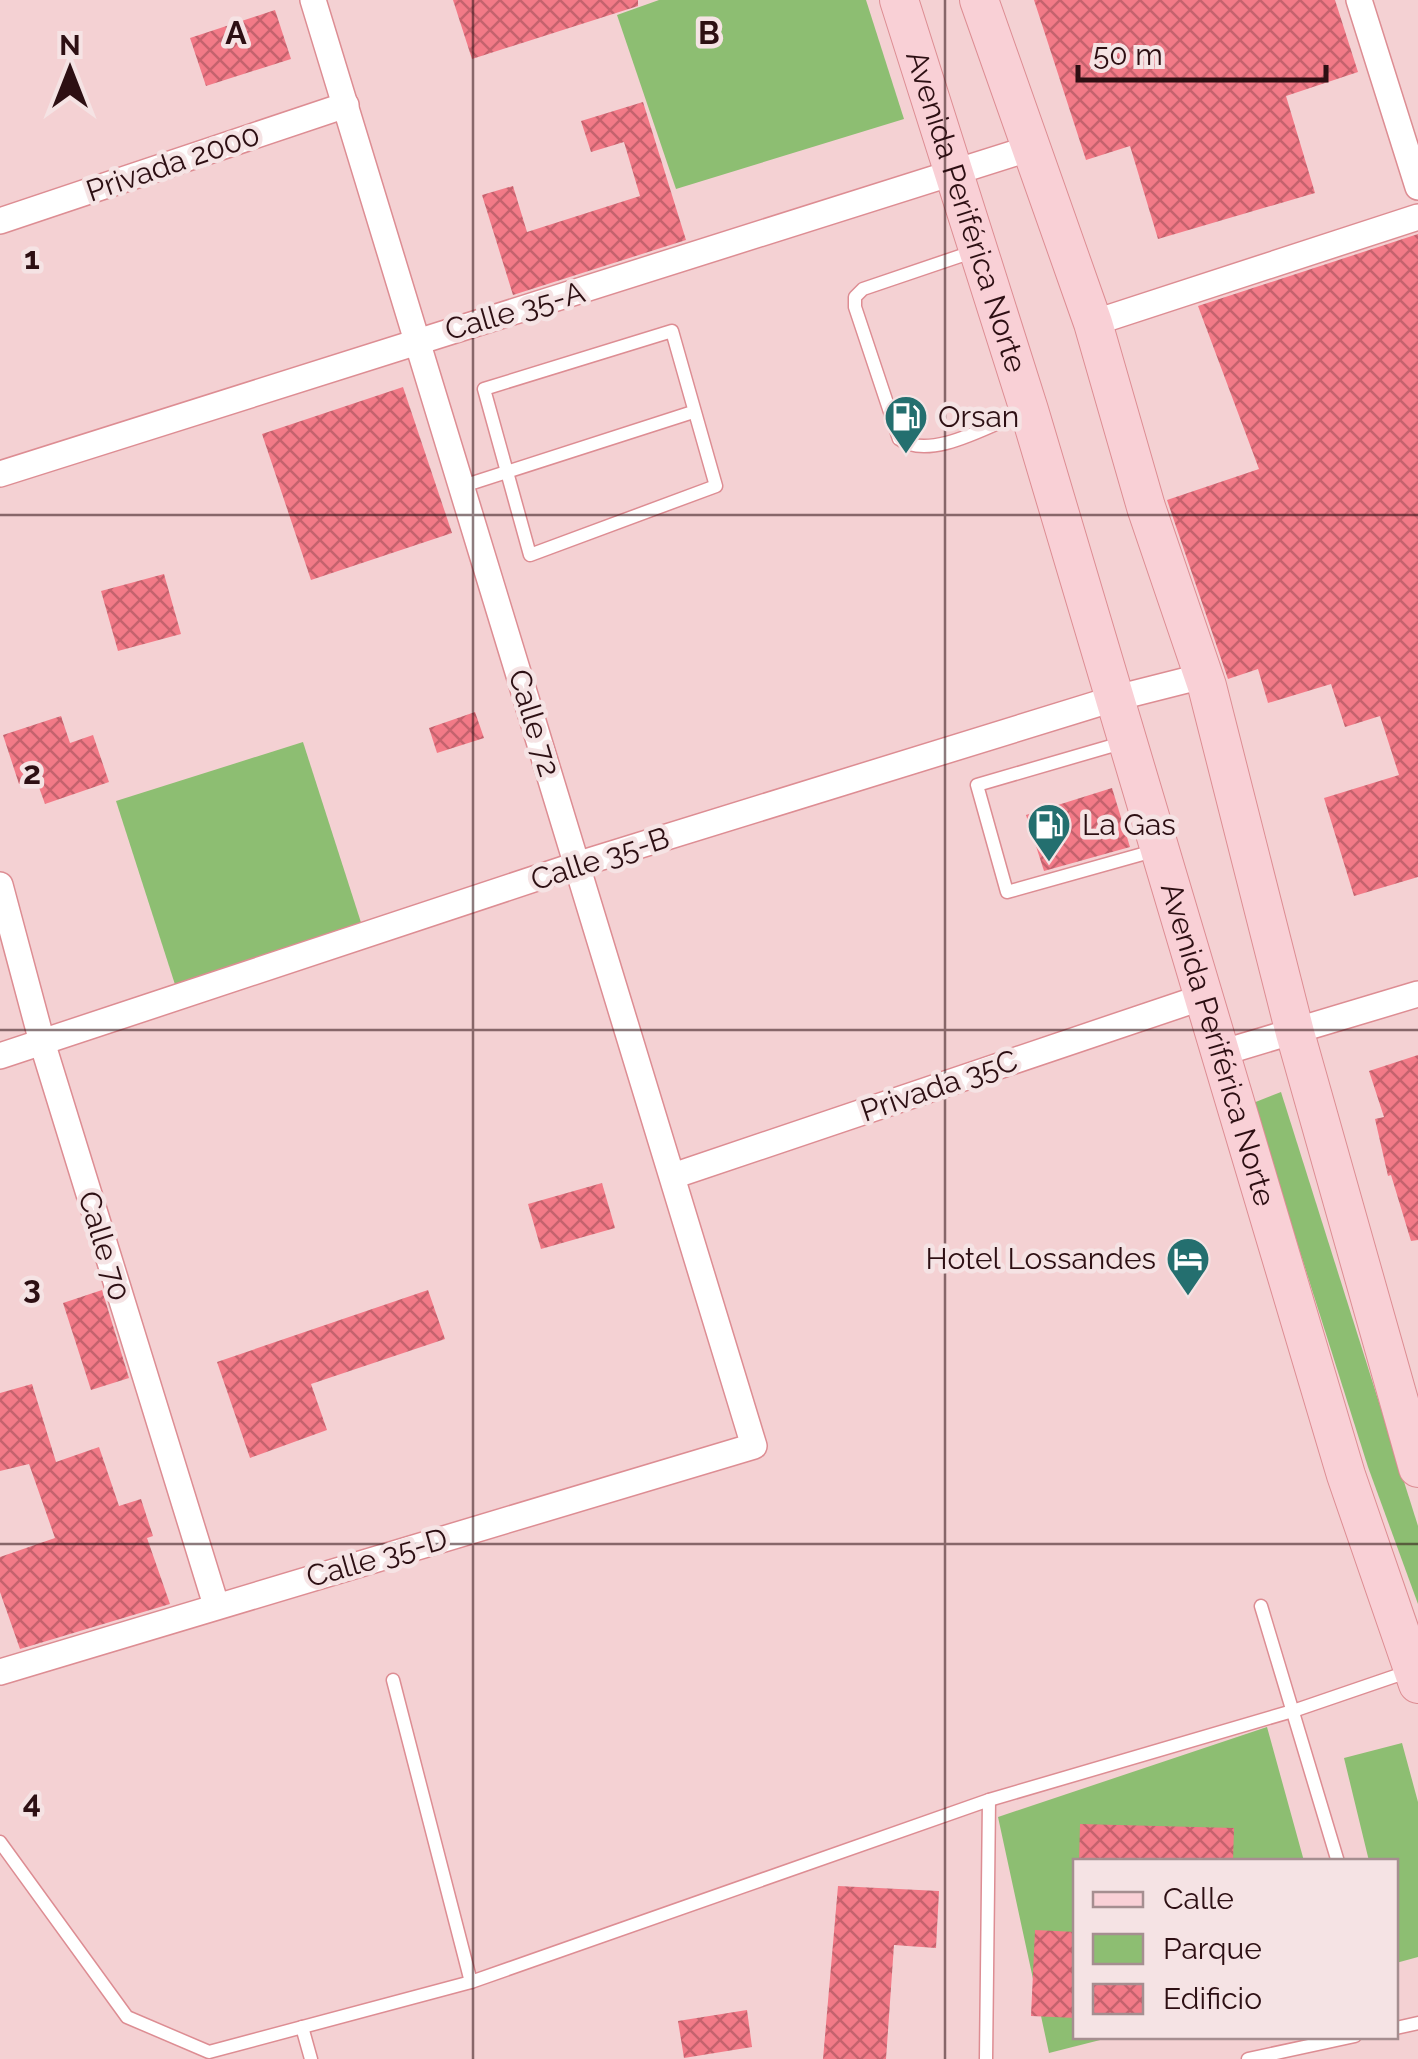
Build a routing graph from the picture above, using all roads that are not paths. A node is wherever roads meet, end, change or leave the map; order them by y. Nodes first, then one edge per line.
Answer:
1 (313, 0) edge
2 (899, 0) edge
3 (978, 0) edge
4 (1359, 0) edge
5 (346, 105) junction
6 (1031, 148) junction
7 (955, 168) junction
8 (1418, 187) edge
9 (1418, 217) edge
10 (0, 221) edge
11 (980, 249) junction
12 (1092, 324) junction
13 (418, 338) junction
14 (1029, 410) junction
15 (693, 412) junction
16 (506, 473) junction
17 (0, 474) edge
18 (463, 486) junction
19 (1204, 676) junction
20 (1116, 698) junction
21 (1129, 741) junction
22 (1160, 850) junction
23 (576, 865) junction
24 (0, 885) edge
25 (1418, 994) edge
26 (1206, 996) junction
27 (1295, 1033) junction
28 (42, 1042) junction
29 (1221, 1053) junction
30 (0, 1056) edge
31 (673, 1176) junction
32 (754, 1446) joint
33 (1418, 1468) edge
34 (216, 1605) junction
35 (1261, 1606) dead end
36 (0, 1672) edge
37 (1415, 1677) edge
38 (393, 1680) dead end
39 (1296, 1710) junction
40 (990, 1800) junction
41 (0, 1842) edge
42 (1337, 1859) edge
43 (471, 1982) junction
44 (302, 2027) junction
45 (1342, 2039) edge
46 (310, 2059) edge
47 (986, 2059) edge
48 (1248, 2059) edge

1 - 5 street, Calle 72
2 - 7 main road, Avenida Periférica Norte
3 - 6 main road
4 - 8 street
5 - 10 street, Privada 2000
5 - 13 street, Calle 72
6 - 7 street, Calle 35-A
6 - 12 main road
7 - 11 main road, Avenida Periférica Norte
7 - 13 street, Calle 35-A
9 - 12 street
11 - 14 main road, Avenida Periférica Norte
11 - 14 lane
12 - 19 main road
13 - 17 street, Calle 35-A
13 - 18 street, Calle 72
14 - 20 main road, Avenida Periférica Norte
15 - 16 lane
15 - 16 lane
15 - 16 lane
16 - 18 lane
18 - 23 street, Calle 72
19 - 20 street, Calle 35-B
19 - 27 main road
20 - 21 main road, Avenida Periférica Norte
20 - 23 street, Calle 35-B
21 - 22 main road, Avenida Periférica Norte
21 - 22 lane
22 - 26 main road, Avenida Periférica Norte
23 - 28 street, Calle 35-B
23 - 31 street, Calle 72
24 - 28 street, Calle 70
25 - 27 street
26 - 29 main road, Avenida Periférica Norte
26 - 31 street, Privada 35C
27 - 29 street
27 - 33 main road
28 - 30 street, Calle 35-B
28 - 34 street, Calle 70
29 - 37 main road, Avenida Periférica Norte
31 - 32 street, Calle 72
32 - 34 street, Calle 35-D
34 - 36 street, Calle 35-D
35 - 39 lane
37 - 39 lane
38 - 43 lane
39 - 40 lane
39 - 42 lane
40 - 43 lane
40 - 47 lane
41 - 44 lane
43 - 44 lane
44 - 46 lane
45 - 48 lane

